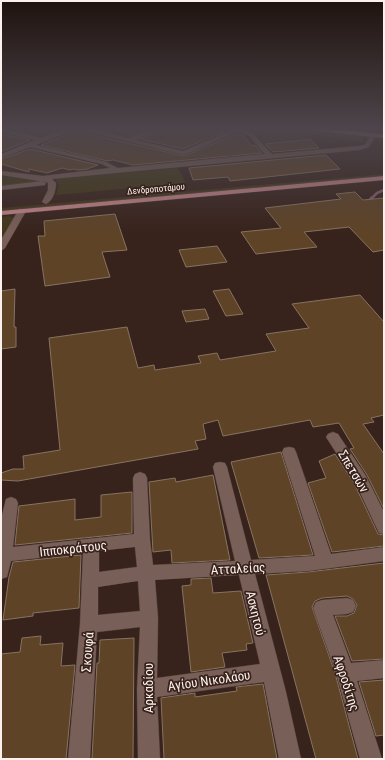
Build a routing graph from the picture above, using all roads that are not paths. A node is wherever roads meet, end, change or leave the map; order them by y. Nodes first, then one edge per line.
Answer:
1 (101, 162) edge
2 (202, 162) edge
3 (186, 164) joint
4 (117, 170) junction
5 (384, 172) edge
6 (1, 173) edge
7 (43, 178) junction
8 (384, 178) edge
9 (51, 182) junction
10 (1, 188) edge
11 (46, 202) junction
12 (1, 206) edge
13 (22, 211) junction
14 (1, 213) edge
15 (2, 244) edge
16 (333, 437) dead end
17 (289, 452) dead end
18 (220, 467) dead end
19 (140, 478) dead end
20 (11, 503) dead end
21 (384, 528) edge
22 (142, 540) junction
23 (91, 546) junction
24 (384, 554) edge
25 (4, 555) junction
26 (325, 561) junction
27 (245, 568) junction
28 (1, 572) edge
29 (146, 573) junction
30 (91, 580) junction
31 (347, 606) dead end
32 (149, 618) junction
33 (89, 624) junction
34 (384, 669) edge
35 (271, 672) junction
36 (344, 673) junction
37 (147, 689) junction
38 (79, 759) edge
39 (149, 759) edge
40 (290, 759) edge
41 (371, 759) edge

1 - 4 street
2 - 3 street
3 - 4 street
4 - 7 street
5 - 11 main road, Δενδροποτάμου
6 - 7 street
7 - 9 street
8 - 13 main road, Δενδροποτάμου
9 - 10 street
9 - 11 street
11 - 12 main road, Δενδροποτάμου
13 - 14 main road, Δενδροποτάμου
13 - 15 street
16 - 21 street, Σπετσών
17 - 26 street
18 - 27 street, Ασκητού
19 - 22 street
20 - 25 street
22 - 23 street, Ιπποκράτους
22 - 29 street
23 - 25 street, Ιπποκράτους
23 - 30 street, Σκουφά
24 - 26 street, Ατταλείας
25 - 28 street
26 - 27 street, Ατταλείας
27 - 29 street, Ατταλείας
27 - 35 street, Ασκητού
29 - 30 street, Ατταλείας
29 - 32 street, Αρκαδίου
30 - 33 street, Σκουφά
31 - 36 street, Αφροδίτης
32 - 33 street
32 - 37 street, Αρκαδίου
33 - 38 street, Σκουφά
34 - 36 street
35 - 37 street, Αγίου Νικολάου
35 - 40 street, Ασκητού
36 - 41 street, Αφροδίτης
37 - 39 street, Αρκαδίου

